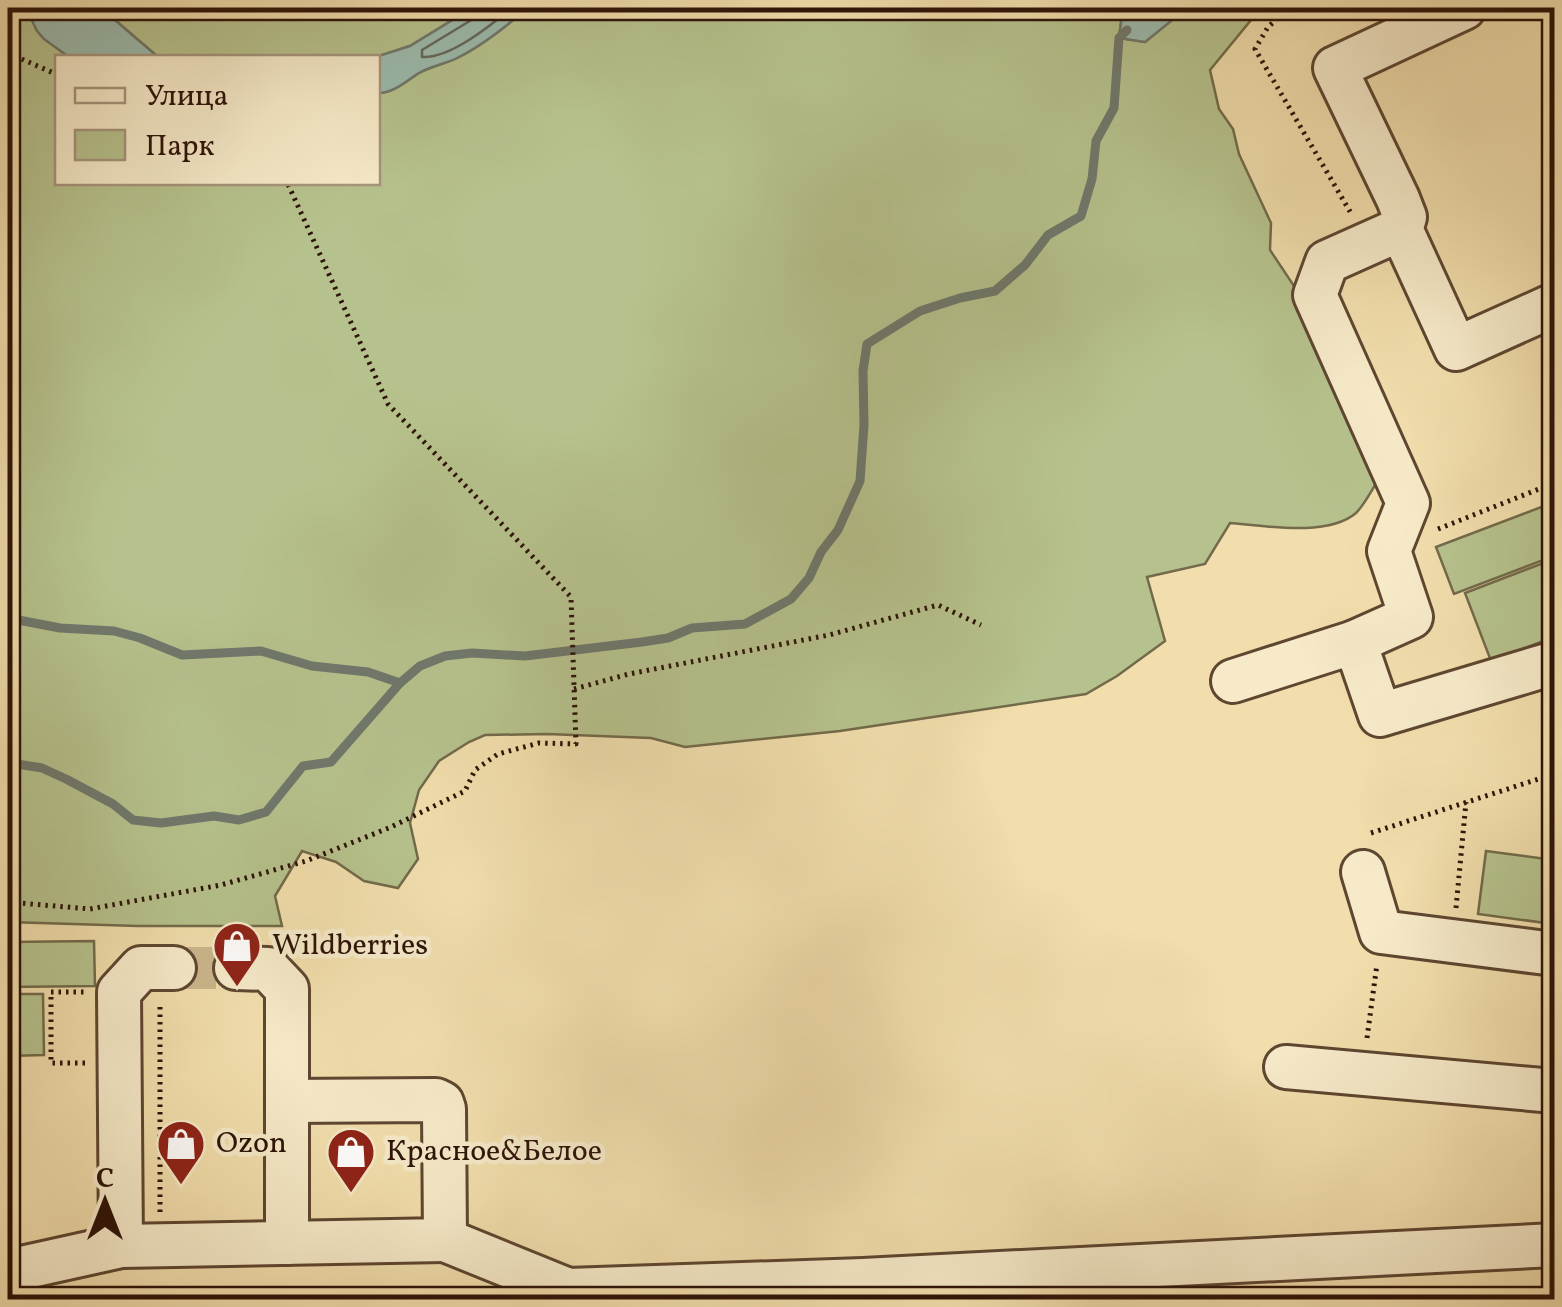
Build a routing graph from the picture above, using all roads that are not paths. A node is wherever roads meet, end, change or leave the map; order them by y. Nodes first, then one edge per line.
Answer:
1 (1464, 8) edge
2 (1385, 236) junction
3 (1554, 305) edge
4 (1355, 642) junction
5 (1554, 663) edge
6 (1233, 680) dead end
7 (1367, 852) road end
8 (1554, 954) edge
9 (167, 968) tunnel mouth
10 (236, 968) tunnel mouth
11 (1286, 1068) dead end
12 (1554, 1091) edge
13 (287, 1101) junction
14 (445, 1240) junction
15 (286, 1244) junction
16 (1554, 1245) edge
17 (141, 1246) junction
18 (8, 1271) edge
19 (998, 1286) edge
20 (859, 1290) edge

1 - 2 street
2 - 3 street
2 - 4 street
4 - 5 street
4 - 6 street
7 - 8 street
9 - 17 street
10 - 13 street
11 - 12 street
13 - 14 street
13 - 15 street
14 - 15 street
14 - 20 street
15 - 17 street
16 - 19 street
17 - 18 street
19 - 20 street

